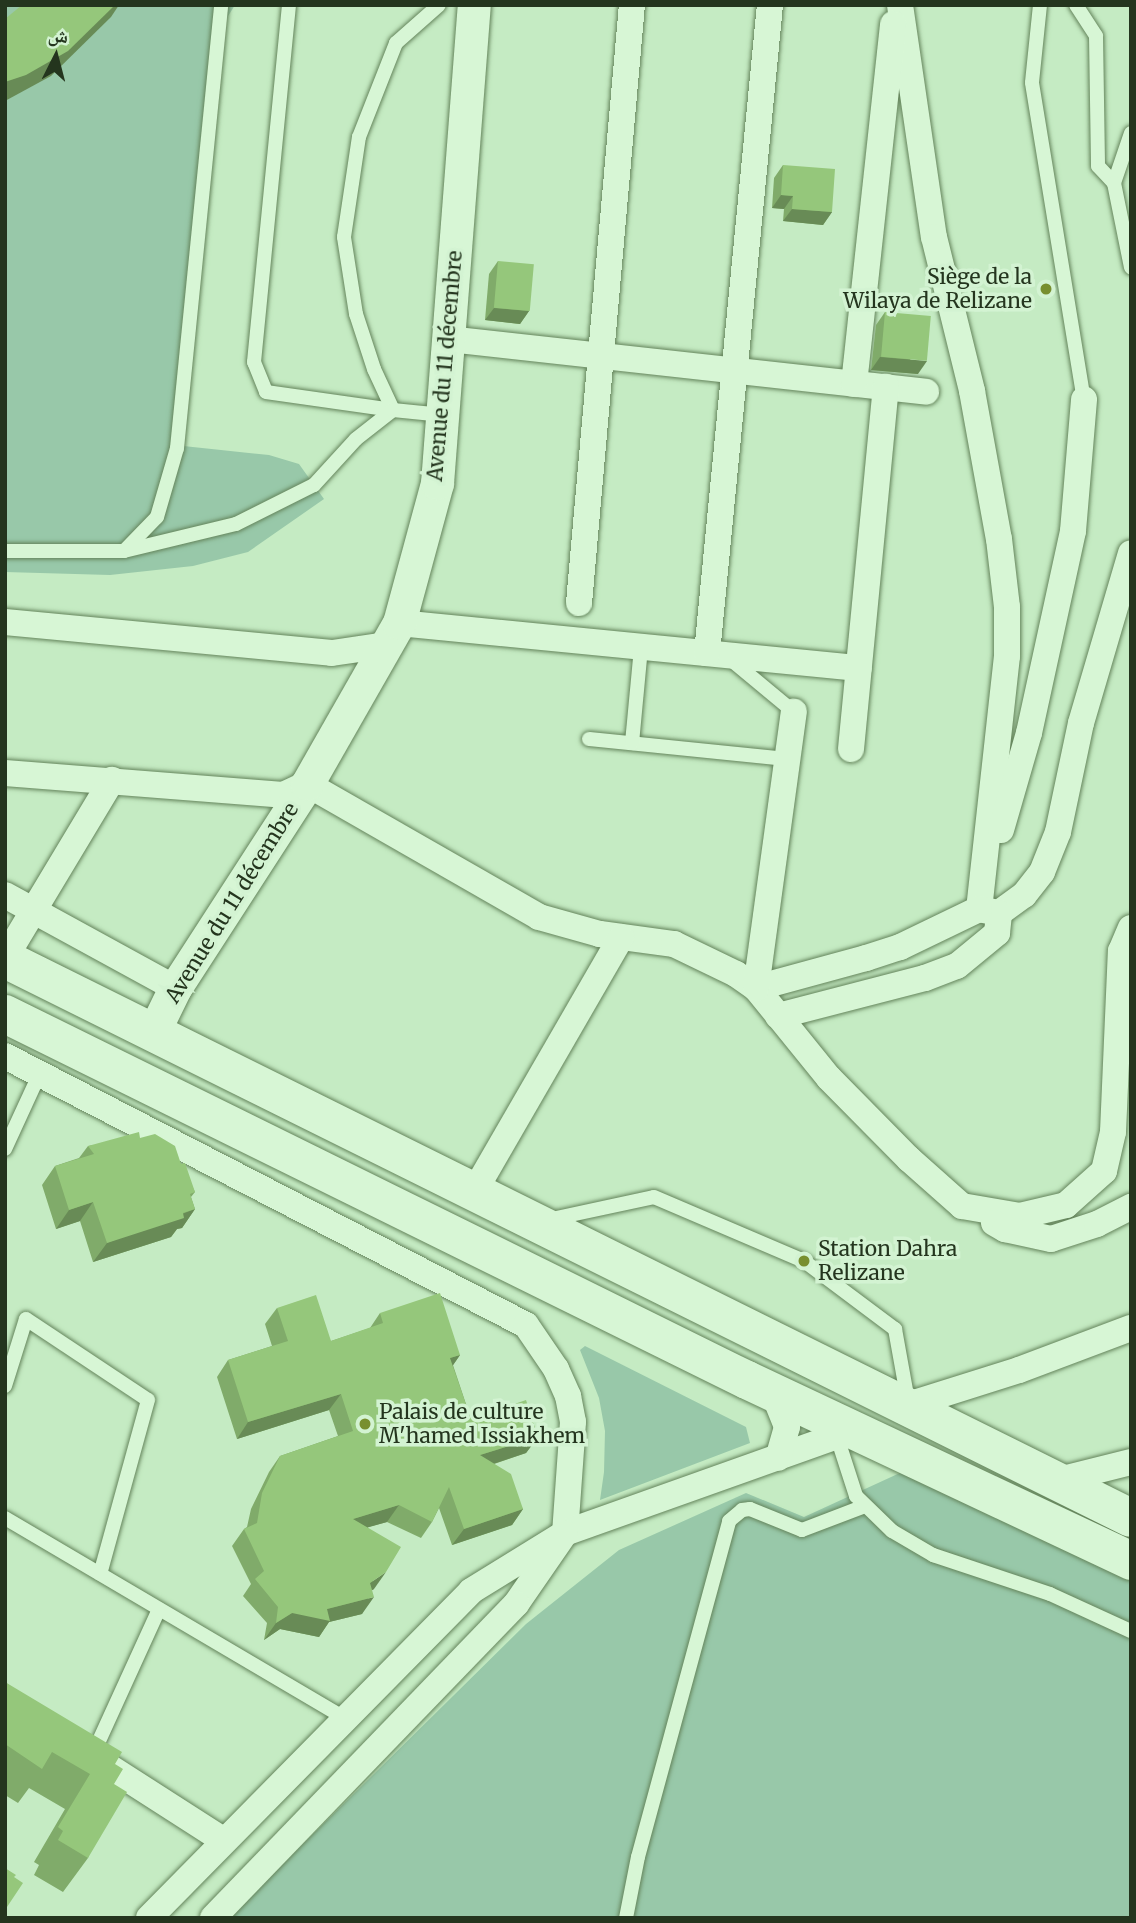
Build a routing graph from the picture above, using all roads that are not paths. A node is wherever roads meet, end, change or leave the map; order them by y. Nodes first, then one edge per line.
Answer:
1 (221, 5) edge
2 (289, 5) edge
3 (439, 5) edge
4 (474, 5) edge
5 (632, 5) edge
6 (770, 5) edge
7 (897, 5) edge
8 (1040, 5) edge
9 (1076, 5) edge
10 (1131, 132) edge
11 (1114, 183) junction
12 (1131, 267) edge
13 (449, 339) junction
14 (602, 356) junction
15 (734, 370) junction
16 (854, 384) junction
17 (886, 387) junction
18 (926, 392) dead end
19 (1084, 399) joint
20 (393, 410) junction
21 (443, 415) junction
22 (5, 551) edge
23 (124, 551) junction
24 (1131, 553) edge
25 (579, 603) dead end
26 (5, 622) edge
27 (393, 634) junction
28 (641, 647) junction
29 (716, 654) junction
30 (859, 668) junction
31 (794, 712) joint
32 (589, 739) dead end
33 (632, 743) junction
34 (851, 749) dead end
35 (787, 759) junction
36 (5, 773) edge
37 (112, 780) junction
38 (307, 784) junction
39 (5, 895) edge
40 (34, 911) junction
41 (989, 911) junction
42 (1131, 928) edge
43 (621, 937) junction
44 (5, 958) edge
45 (1124, 983) edge
46 (176, 988) junction
47 (756, 988) junction
48 (5, 1014) edge
49 (778, 1016) junction
50 (153, 1033) junction
51 (5, 1056) edge
52 (40, 1073) junction
53 (1131, 1108) edge
54 (1122, 1134) edge
55 (5, 1149) edge
56 (474, 1192) junction
57 (962, 1206) junction
58 (1131, 1207) edge
59 (536, 1223) junction
60 (1131, 1328) edge
61 (747, 1380) junction
62 (5, 1385) edge
63 (908, 1405) junction
64 (846, 1434) junction
65 (778, 1458) junction
66 (1131, 1462) edge
67 (1055, 1480) junction
68 (865, 1506) junction
69 (1122, 1508) edge
70 (5, 1518) edge
71 (565, 1533) junction
72 (1131, 1561) edge
73 (100, 1574) junction
74 (159, 1609) junction
75 (1131, 1632) edge
76 (345, 1718) junction
77 (81, 1749) joint
78 (223, 1840) junction
79 (149, 1918) edge
80 (213, 1918) edge
81 (626, 1918) edge

1 - 23 lane
2 - 20 lane
3 - 20 lane
4 - 13 street, Avenue du 11 décembre
5 - 14 street
6 - 15 street
7 - 16 street
7 - 41 street
8 - 19 lane
9 - 11 lane
10 - 11 lane
11 - 12 lane
13 - 14 street
13 - 21 street, Avenue du 11 décembre
14 - 15 street
14 - 25 street
15 - 16 street
15 - 29 street
16 - 17 street
17 - 18 street
17 - 30 street
19 - 41 street
20 - 21 lane
20 - 23 lane
21 - 27 street, Avenue du 11 décembre
22 - 23 lane
24 - 41 street
26 - 27 street
27 - 28 street
27 - 38 street, Avenue du 11 décembre
28 - 29 street
28 - 33 lane
29 - 30 street
29 - 31 lane
30 - 34 street
31 - 35 street
32 - 33 lane
33 - 35 lane
35 - 47 street
36 - 37 street
37 - 38 street
37 - 40 street
38 - 43 street
38 - 46 street, Avenue du 11 décembre
39 - 40 street
40 - 44 street
40 - 46 street
41 - 47 street
41 - 49 street
42 - 45 street
43 - 47 street
43 - 56 street
44 - 50 main road
45 - 54 street
46 - 50 street, Avenue du 11 décembre
47 - 49 street
48 - 61 main road
49 - 57 street
50 - 56 main road
51 - 52 street
52 - 55 lane
52 - 71 street
53 - 54 street
54 - 57 street
56 - 59 main road
57 - 58 street
59 - 63 main road
59 - 63 lane
60 - 63 street
61 - 64 main road
61 - 65 street
62 - 73 lane
63 - 67 main road
64 - 65 street
64 - 68 lane
64 - 72 main road
65 - 71 street
66 - 67 street
67 - 69 main road
68 - 75 lane
68 - 81 lane
70 - 73 lane
71 - 76 street
71 - 80 street
73 - 74 lane
74 - 76 lane
74 - 77 lane
76 - 78 street
77 - 78 street
78 - 79 street

